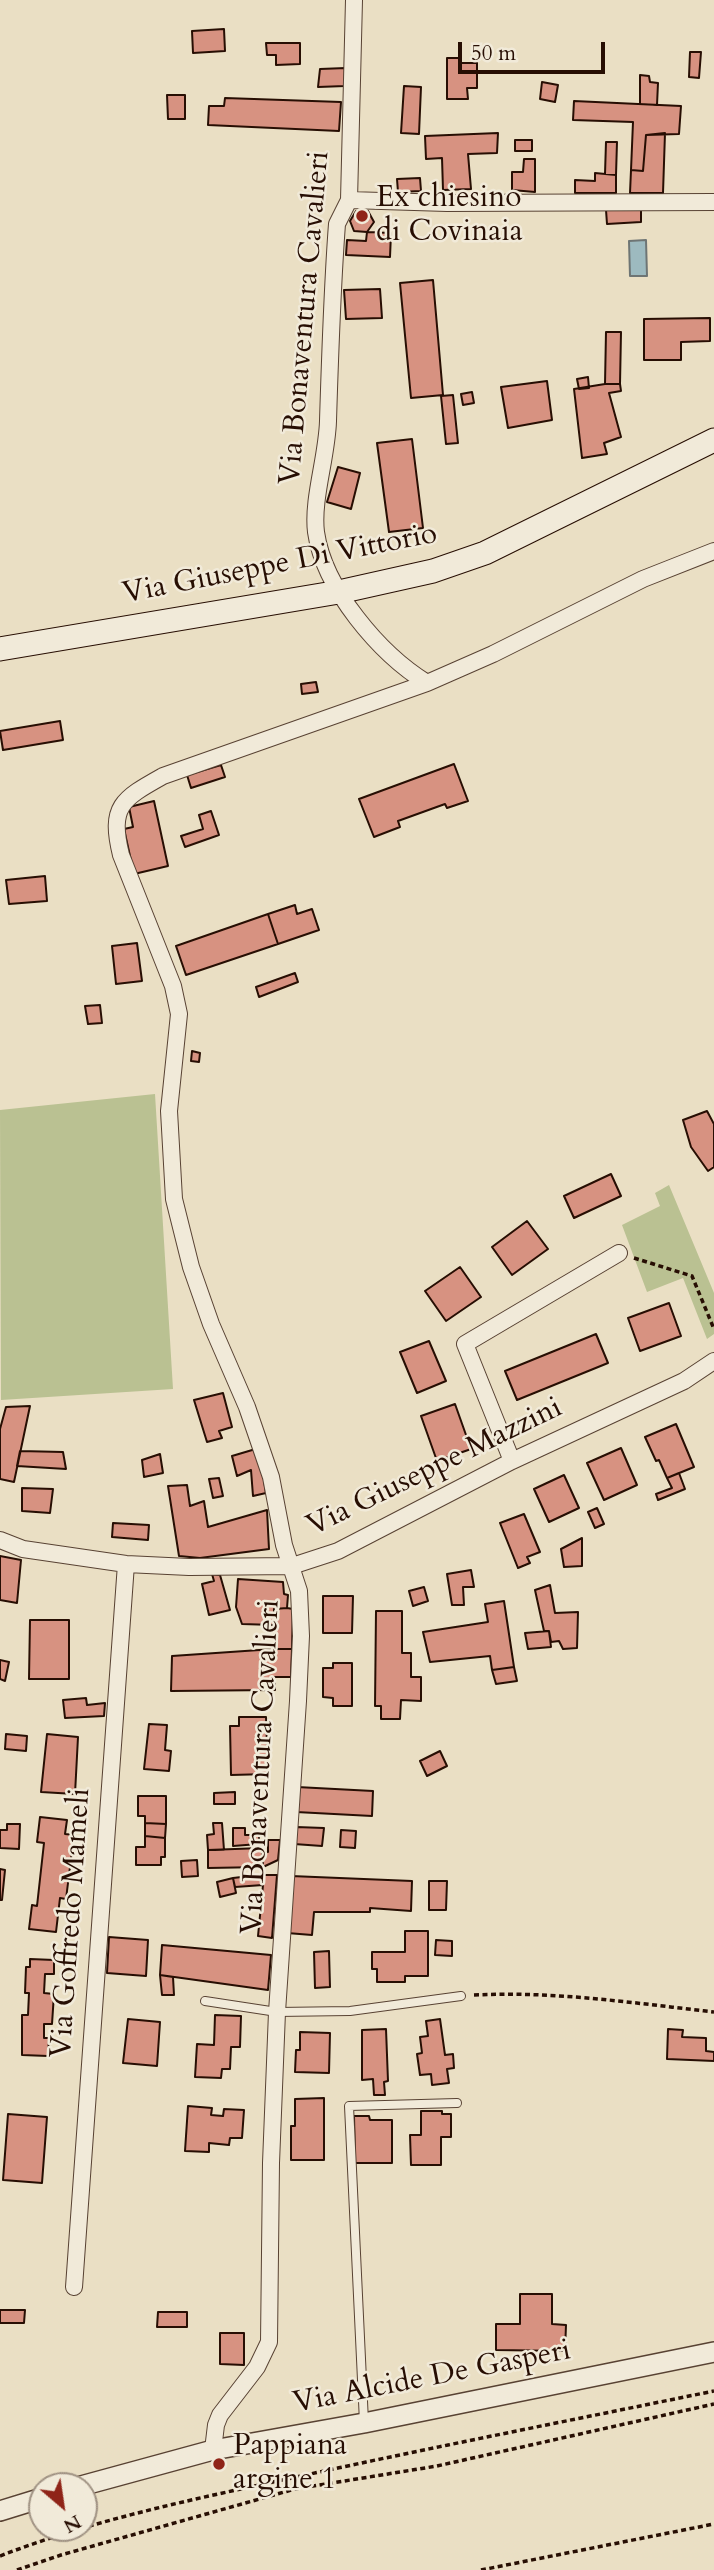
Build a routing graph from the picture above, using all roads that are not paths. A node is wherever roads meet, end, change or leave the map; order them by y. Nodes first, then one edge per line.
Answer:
1 (354, 0) edge
2 (349, 200) junction
3 (714, 202) edge
4 (714, 440) edge
5 (714, 551) edge
6 (339, 592) junction
7 (0, 649) edge
8 (427, 683) junction
9 (619, 1253) road end
10 (714, 1361) edge
11 (512, 1461) junction
12 (0, 1540) edge
13 (126, 1564) junction
14 (292, 1566) junction
15 (461, 1996) road end
16 (205, 2001) dead end
17 (277, 2012) junction
18 (457, 2103) dead end
19 (74, 2287) dead end
20 (714, 2352) edge
21 (364, 2423) junction
22 (212, 2450) junction
23 (98, 2481) edge
24 (28, 2502) edge
25 (0, 2511) edge

1 - 2 street, Via Bonaventura Cavalieri
2 - 3 street
2 - 6 street, Via Bonaventura Cavalieri
4 - 6 main road, Via Giuseppe Di Vittorio
5 - 8 street, Via Bonaventura Cavalieri
6 - 7 main road, Via Giuseppe Di Vittorio
6 - 8 street, Via Bonaventura Cavalieri
8 - 14 street, Via Bonaventura Cavalieri
9 - 11 street
10 - 11 street, Via Giuseppe Mazzini
11 - 14 street, Via Giuseppe Mazzini
12 - 13 street, Via Giuseppe Mazzini
13 - 14 street, Via Giuseppe Mazzini
13 - 19 street, Via Goffredo Mameli
14 - 17 street, Via Bonaventura Cavalieri
15 - 17 lane
16 - 17 lane
17 - 22 street, Via Bonaventura Cavalieri
18 - 21 lane
20 - 21 street, Via Alcide De Gasperi
21 - 22 street, Via Alcide De Gasperi
22 - 23 street, Via Alcide De Gasperi
24 - 25 street

